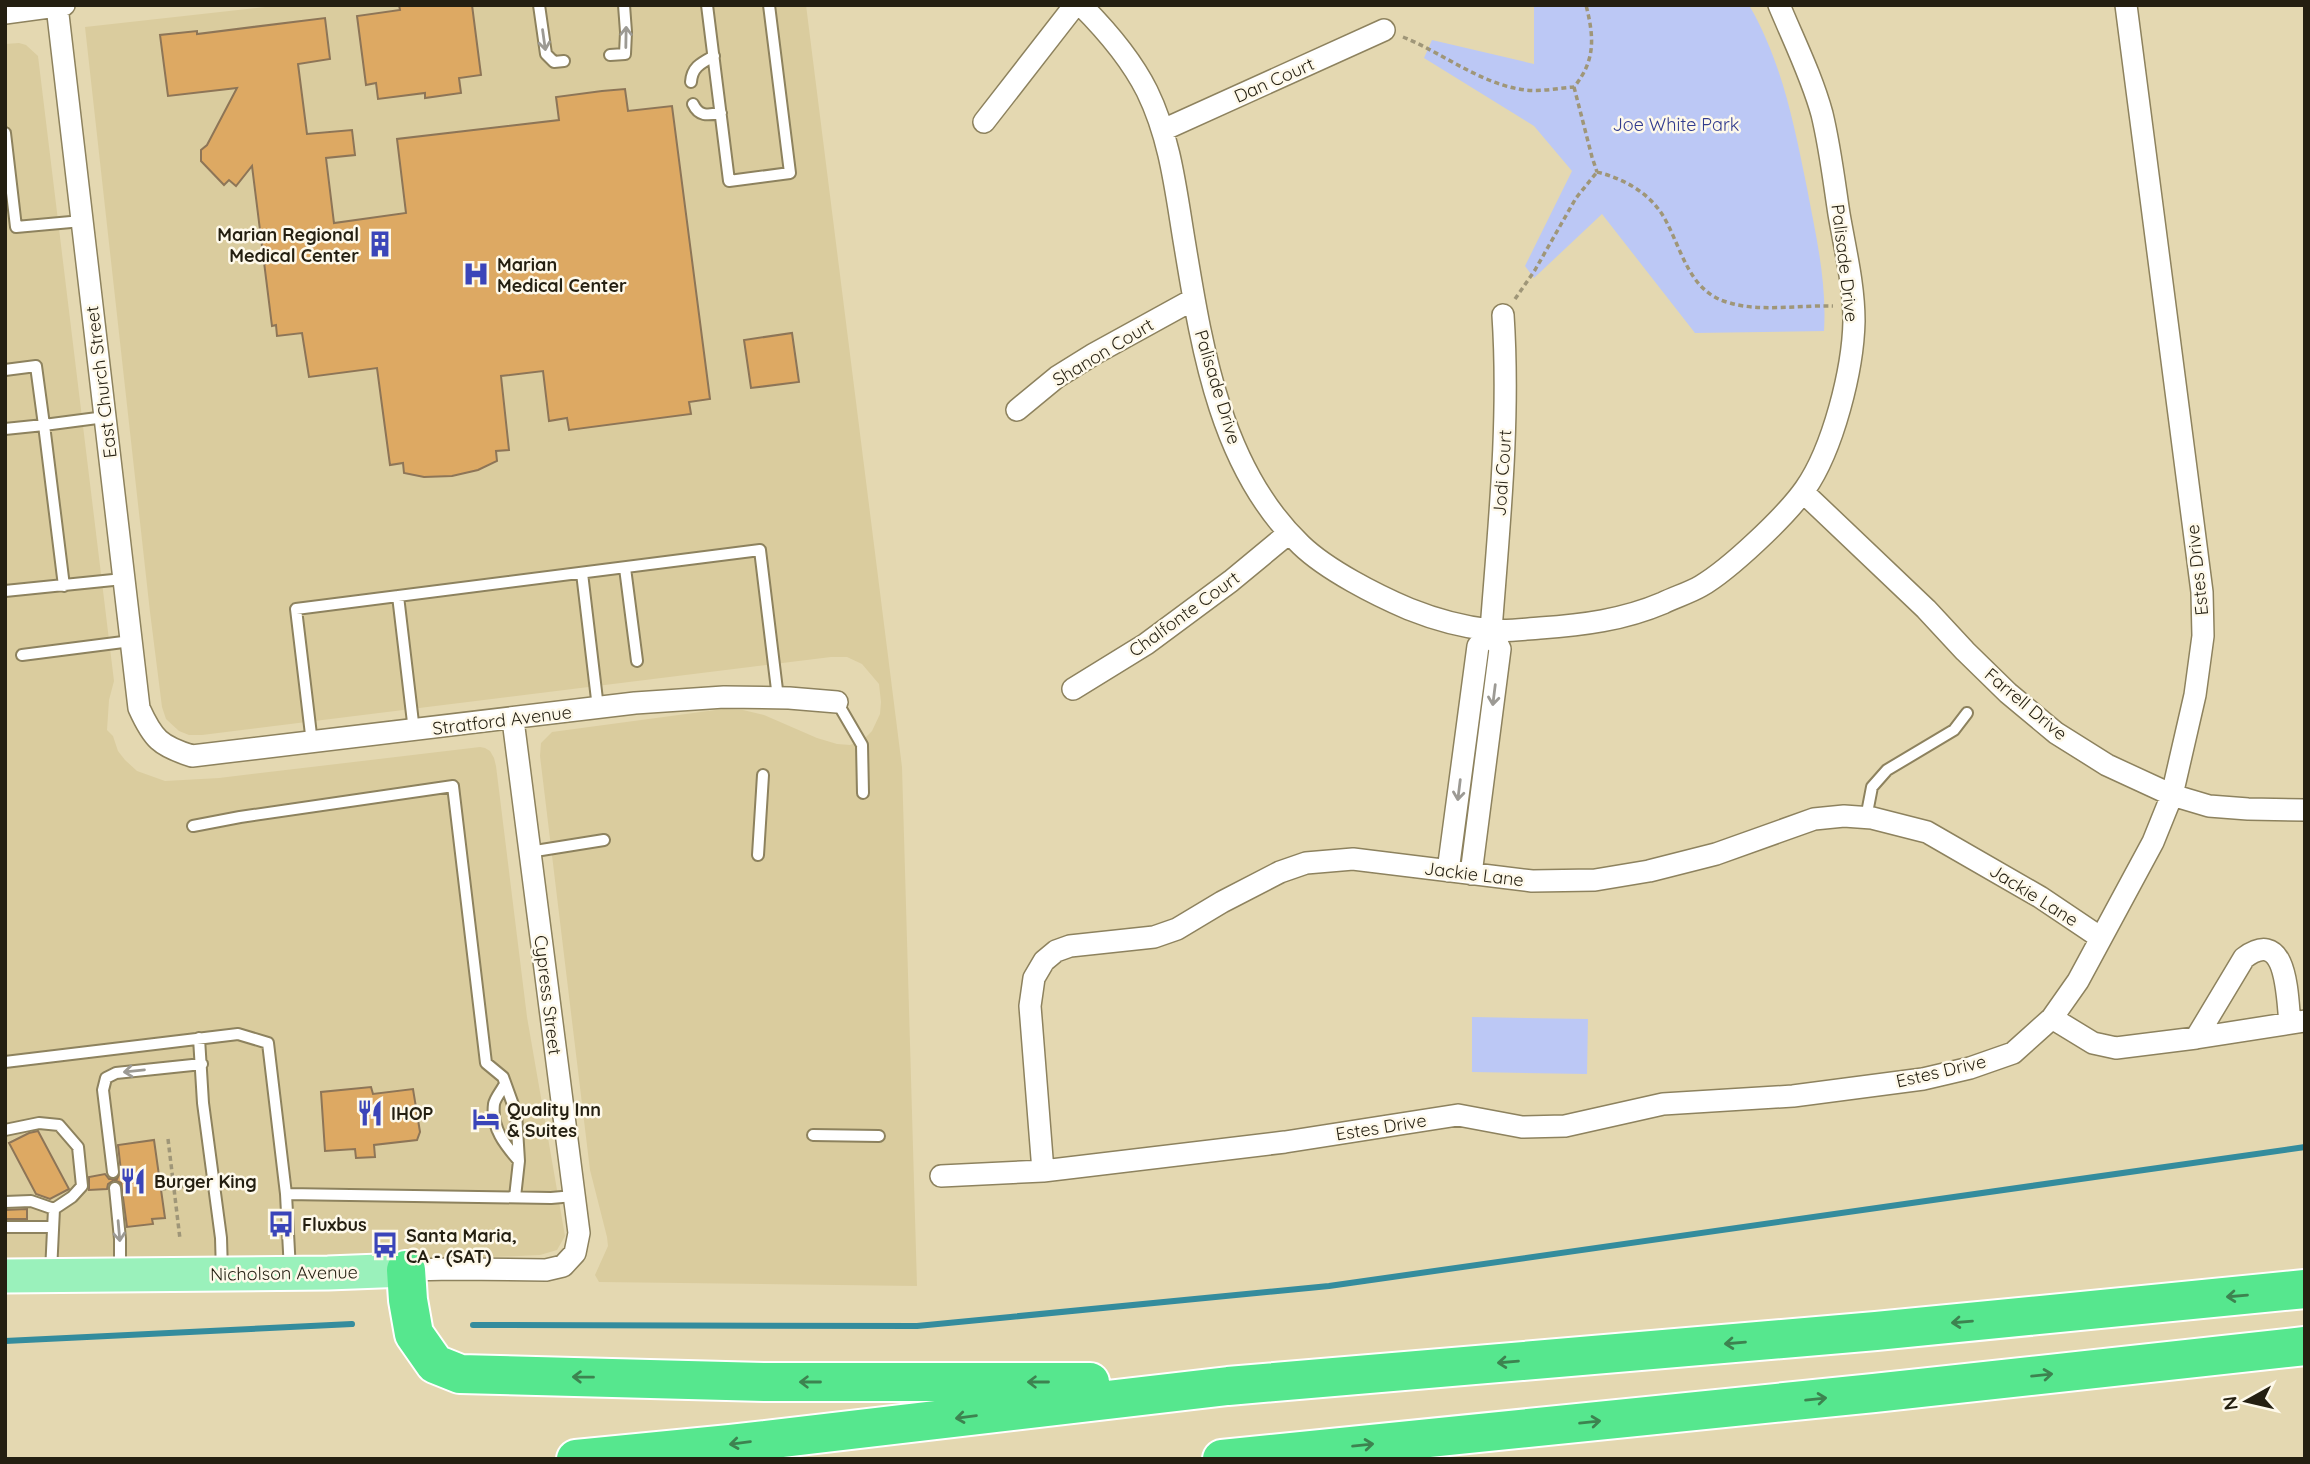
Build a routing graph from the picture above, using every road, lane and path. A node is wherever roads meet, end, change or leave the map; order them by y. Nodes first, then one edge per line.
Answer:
1 (64, 5) edge
2 (539, 5) edge
3 (624, 5) edge
4 (707, 5) edge
5 (769, 5) edge
6 (1075, 5) edge
7 (1081, 5) edge
8 (1586, 5) edge
9 (1779, 5) edge
10 (2126, 5) edge
11 (57, 6) edge
12 (5, 13) edge
13 (1384, 30) joint
14 (610, 55) dead end
15 (714, 56) junction
16 (564, 61) dead end
17 (691, 82) dead end
18 (1574, 87) junction
19 (693, 104) dead end
20 (721, 113) junction
21 (984, 122) dead end
22 (1163, 130) junction
23 (5, 133) edge
24 (1597, 172) junction
25 (82, 221) junction
26 (10, 227) edge
27 (1194, 299) junction
28 (1854, 306) junction
29 (1503, 315) joint
30 (5, 370) edge
31 (1017, 411) dead end
32 (105, 417) junction
33 (44, 425) junction
34 (5, 429) edge
35 (1803, 492) junction
36 (1289, 533) junction
37 (625, 568) junction
38 (582, 573) junction
39 (123, 579) junction
40 (64, 586) junction
41 (5, 591) edge
42 (398, 596) junction
43 (1491, 630) junction
44 (131, 640) junction
45 (22, 655) dead end
46 (637, 661) dead end
47 (1073, 689) dead end
48 (778, 698) junction
49 (837, 702) joint
50 (598, 708) junction
51 (1967, 713) dead end
52 (513, 720) junction
53 (414, 731) junction
54 (312, 743) junction
55 (168, 748) joint
56 (763, 775) dead end
57 (863, 793) dead end
58 (2172, 795) junction
59 (2305, 810) edge
60 (1866, 818) junction
61 (193, 827) dead end
62 (604, 840) dead end
63 (529, 852) junction
64 (758, 855) dead end
65 (1448, 872) junction
66 (1471, 874) junction
67 (2101, 938) junction
68 (2052, 1018) junction
69 (2297, 1022) edge
70 (199, 1038) junction
71 (2196, 1038) junction
72 (5, 1062) edge
73 (202, 1064) junction
74 (505, 1084) junction
75 (5, 1130) edge
76 (813, 1135) dead end
77 (879, 1136) dead end
78 (169, 1139) dead end
79 (519, 1161) junction
80 (1043, 1171) junction
81 (113, 1172) dead end
82 (941, 1176) dead end
83 (214, 1184) junction
84 (115, 1188) dead end
85 (174, 1188) junction
86 (161, 1189) dead end
87 (286, 1194) junction
88 (574, 1196) junction
89 (515, 1198) junction
90 (5, 1202) edge
91 (54, 1209) junction
92 (5, 1227) edge
93 (52, 1227) junction
94 (180, 1239) dead end
95 (563, 1266) joint
96 (406, 1270) junction
97 (290, 1273) junction
98 (222, 1274) junction
99 (51, 1275) junction
100 (120, 1275) junction
101 (5, 1276) edge
102 (2305, 1289) edge
103 (2305, 1346) edge
104 (1228, 1386) junction
105 (576, 1459) edge
106 (1222, 1459) edge

1 - 11 street
2 -> 16 lane
14 -> 3 lane
4 - 15 lane
5 - 20 lane
6 - 21 street
7 - 22 street, Palisade Drive
8 - 18 path
9 - 28 street, Palisade Drive
10 - 58 street, Estes Drive
11 - 12 street
11 - 25 street, East Church Street
13 - 18 path
13 - 22 street, Dan Court
15 - 17 lane
15 - 20 lane
18 - 24 path
19 - 20 lane
22 - 27 street, Palisade Drive
23 - 26 lane
24 - 28 path
24 - 29 path
25 - 26 lane
25 - 32 street, East Church Street
27 - 31 street, Shanon Court
27 - 36 street, Palisade Drive
28 - 35 street, Palisade Drive
29 - 43 street, Jodi Court
30 - 33 lane
32 - 33 lane
32 - 39 street, East Church Street
33 - 34 lane
33 - 40 lane
35 - 43 street, Palisade Drive
35 - 58 street, Farrell Drive
36 - 43 street, Palisade Drive
36 - 47 street, Chalfonte Court
37 - 38 lane
37 - 46 lane
37 - 48 lane
38 - 42 lane
38 - 50 lane
39 - 40 lane
39 - 44 street, East Church Street
40 - 41 lane
42 - 53 lane
42 - 54 lane
43 -> 65 street, Jodi Court
43 -> 66 street, Jodi Court
44 - 45 lane
44 - 55 street, East Church Street
48 - 49 street, Stratford Avenue
48 - 50 street, Stratford Avenue
49 - 57 lane
50 - 52 street, Stratford Avenue
51 - 60 lane
52 - 53 street, Stratford Avenue
52 - 63 street, Cypress Street
53 - 54 street, Stratford Avenue
54 - 55 street, Stratford Avenue
56 - 64 lane
58 - 59 street, Farrell Drive
58 - 67 street, Estes Drive
60 - 66 street, Jackie Lane
60 - 67 street, Jackie Lane
61 - 74 lane
62 - 63 lane
63 - 88 street, Cypress Street
65 - 66 street, Jackie Lane
65 - 80 street, Jackie Lane
67 - 68 street, Estes Drive
68 - 71 street
68 - 80 street, Estes Drive
69 - 71 street
69 - 71 street
70 - 72 lane
70 - 73 lane
70 - 87 lane
73 -> 81 lane
73 - 83 lane
74 - 79 lane
74 - 79 lane
75 - 91 lane
76 - 77 lane
78 - 85 path
79 - 89 lane
80 - 82 street, Estes Drive
83 - 85 path
83 - 98 lane
84 -> 100 lane
85 - 86 path
85 - 94 path
87 - 89 lane
87 - 97 lane
88 - 89 lane
88 - 95 street, Cypress Street
90 - 91 lane
91 - 93 lane
92 - 93 lane
93 - 99 lane
95 - 96 street, Nicholson Avenue
96 - 97 main road, Nicholson Avenue
104 -> 96 highway
97 - 98 main road, Nicholson Avenue
98 - 100 main road, Nicholson Avenue
99 - 100 main road, Nicholson Avenue
99 - 101 main road, Nicholson Avenue
102 -> 104 highway
106 -> 103 highway
104 -> 105 highway

